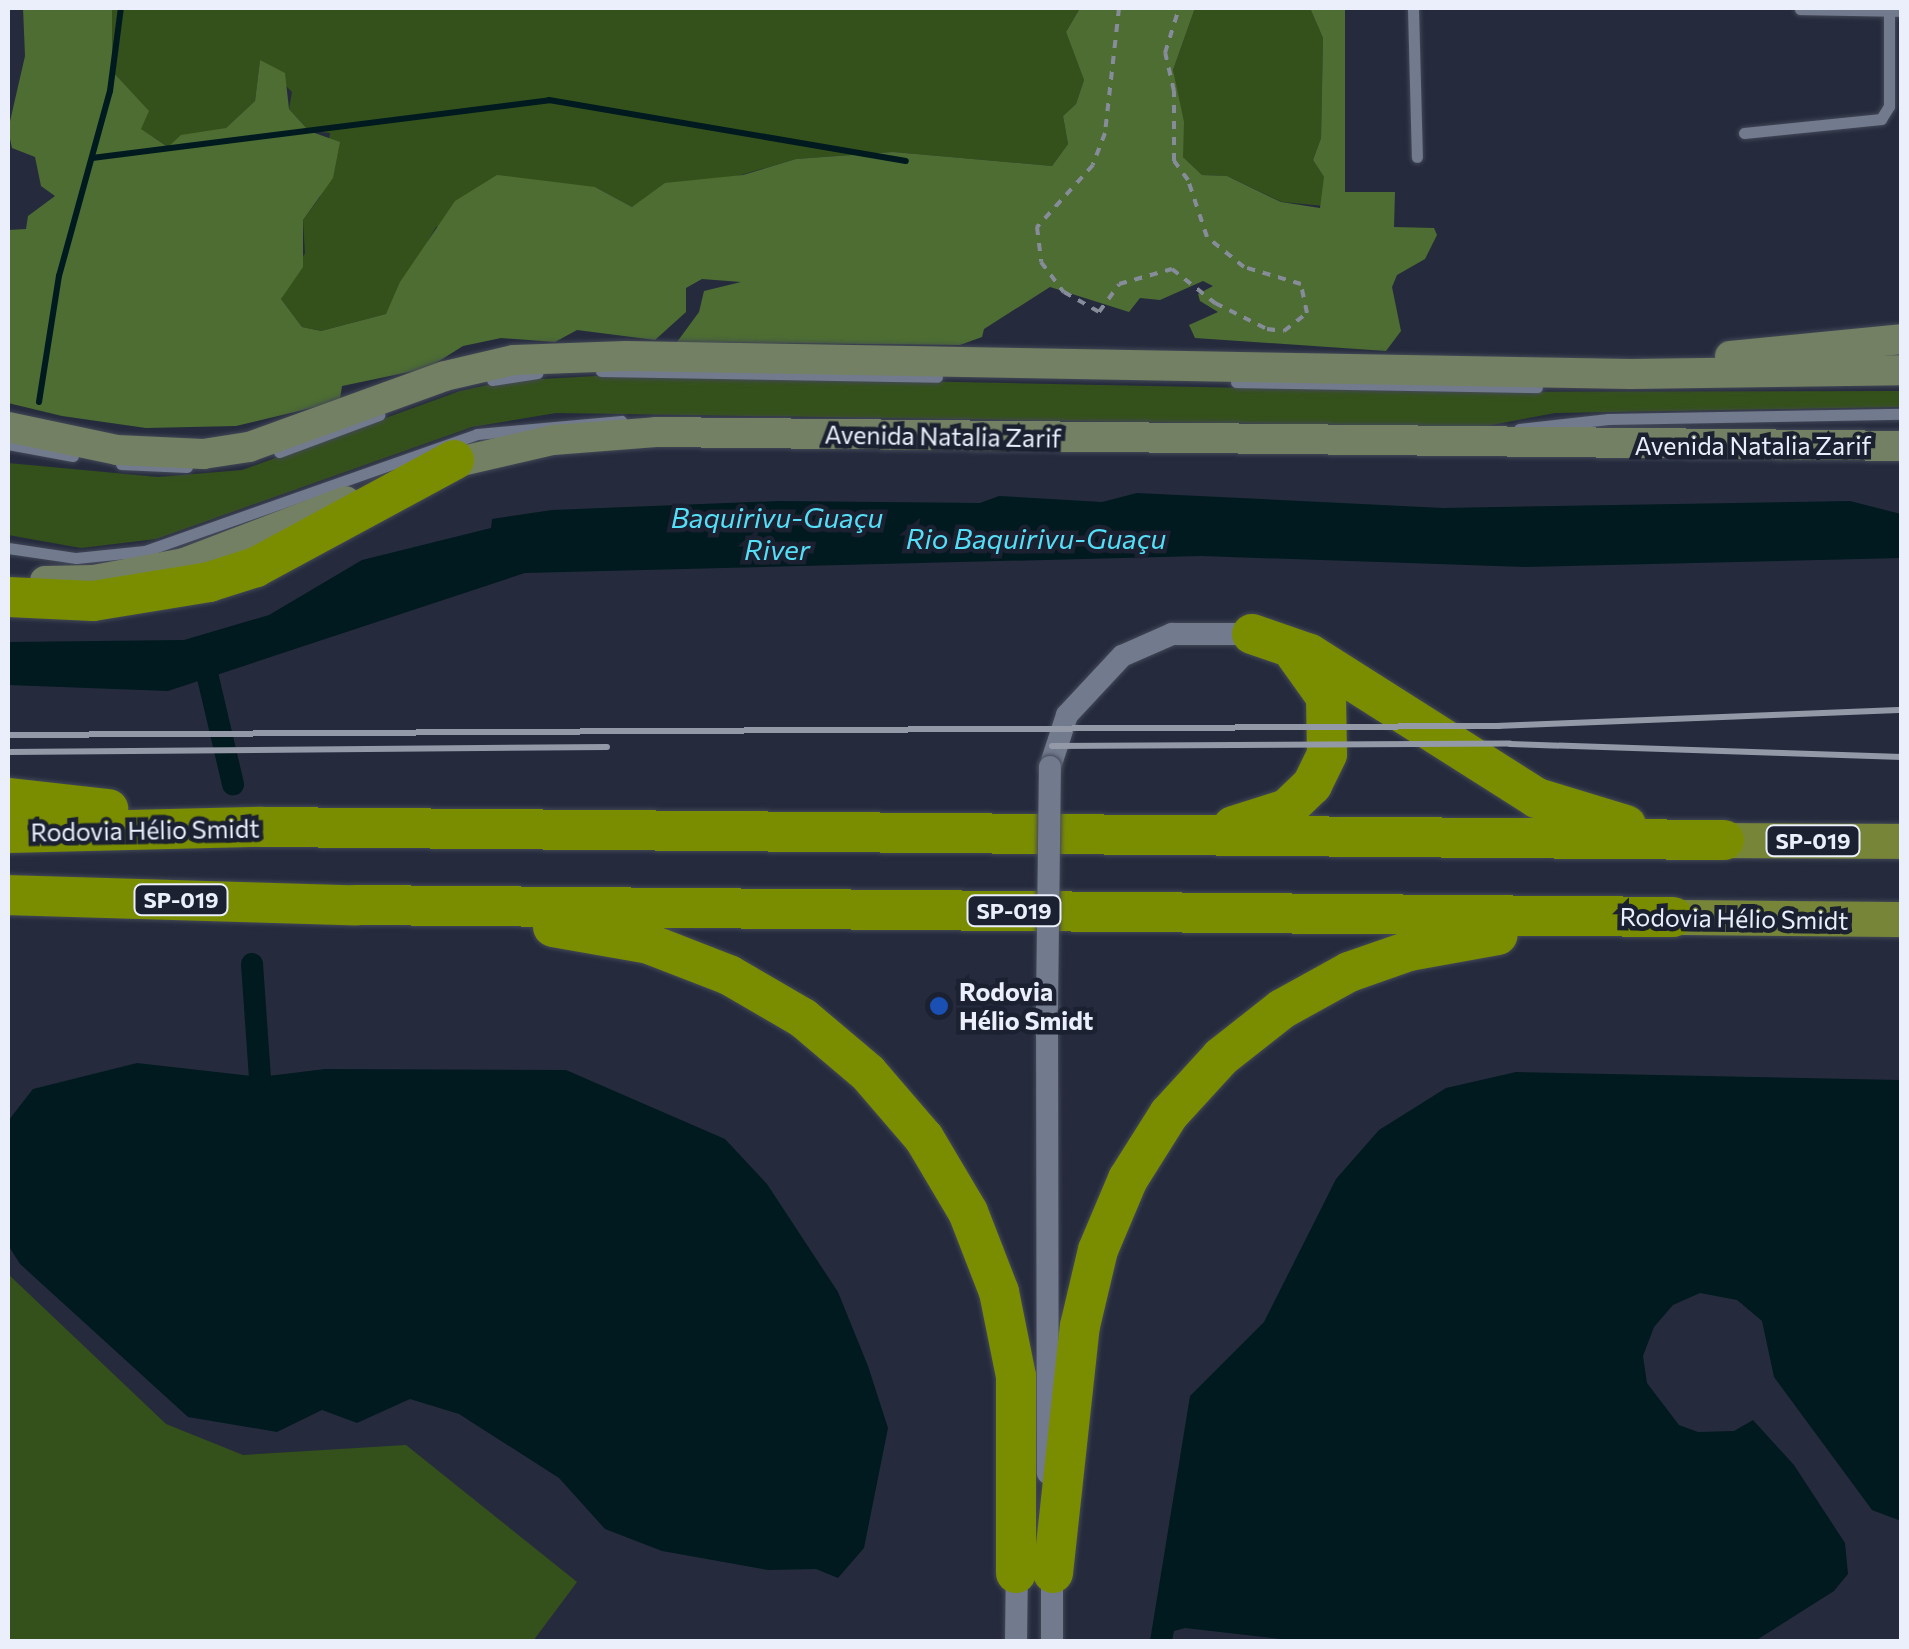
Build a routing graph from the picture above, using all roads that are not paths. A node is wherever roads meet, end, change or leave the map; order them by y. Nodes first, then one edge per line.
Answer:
1 (1413, 8) edge
2 (1800, 9) edge
3 (1893, 10) edge
4 (1744, 133) dead end
5 (1418, 157) dead end
6 (1902, 340) edge
7 (1902, 370) edge
8 (1631, 374) junction
9 (1902, 384) edge
10 (1902, 414) edge
11 (8, 428) edge
12 (8, 444) edge
13 (1902, 446) edge
14 (466, 447) junction
15 (8, 548) edge
16 (8, 580) edge
17 (8, 596) edge
18 (1252, 634) junction
19 (8, 798) edge
20 (261, 826) junction
21 (8, 833) edge
22 (1153, 837) junction
23 (1724, 840) junction
24 (1902, 841) edge
25 (8, 894) edge
26 (355, 906) junction
27 (1673, 917) junction
28 (1902, 919) edge
29 (1044, 1376) junction
30 (1034, 1573) junction
31 (1016, 1642) edge
32 (1052, 1642) edge

1 - 5 lane
2 - 3 lane
3 - 4 lane
6 - 8 main road
7 - 8 main road
8 - 11 main road
9 - 12 lane
10 - 14 lane
13 - 14 main road, Avenida Natalia Zarif
14 - 15 lane
14 - 16 main road, Avenida Natalia Zarif
14 - 17 highway
18 - 22 highway
18 - 23 highway
18 - 29 street, bridge
19 - 20 highway
20 - 21 highway, Rodovia Hélio Smidt / SP-019
20 - 22 highway, Rodovia Hélio Smidt / SP-019
22 - 23 highway, Rodovia Hélio Smidt / SP-019
23 - 24 main road, Rodovia Hélio Smidt / SP-019
25 - 26 highway, Rodovia Hélio Smidt / SP-019
26 - 27 highway, Rodovia Hélio Smidt / SP-019
26 - 30 highway
27 - 28 main road, Rodovia Hélio Smidt / SP-019
27 - 30 highway
29 - 30 street
29 - 30 street
30 - 31 street
30 - 32 street

